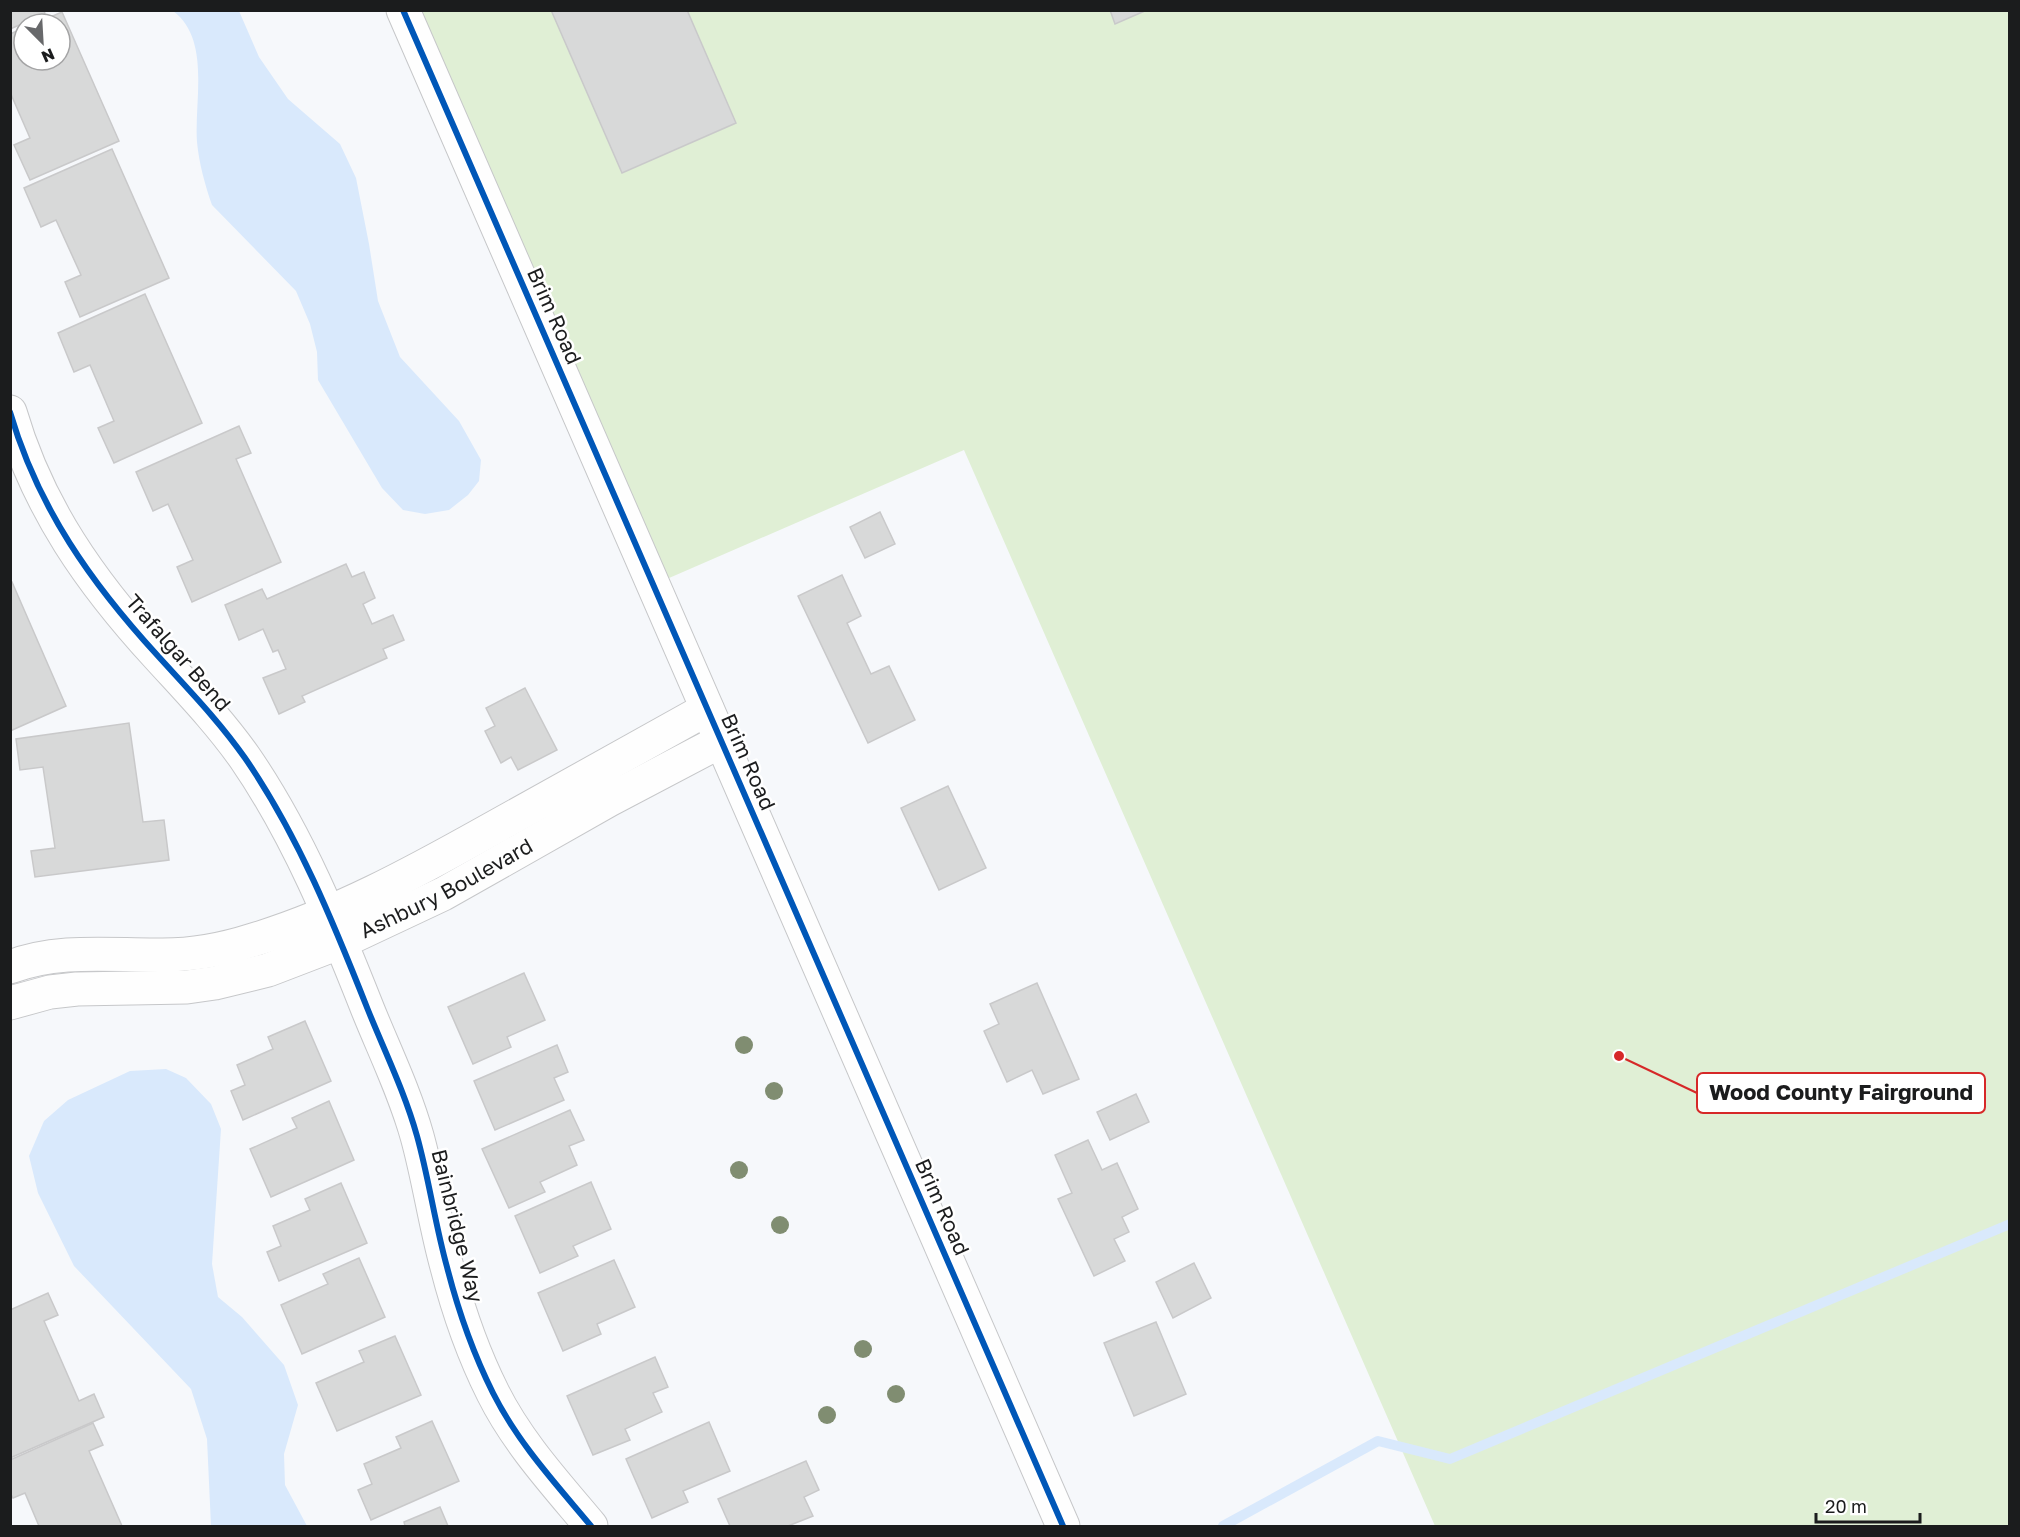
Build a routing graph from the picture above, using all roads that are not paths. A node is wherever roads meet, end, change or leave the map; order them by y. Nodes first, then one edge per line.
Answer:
1 (403, 10) edge
2 (10, 412) edge
3 (707, 709) junction
4 (721, 741) junction
5 (328, 913) junction
6 (341, 942) junction
7 (10, 967) edge
8 (10, 1003) edge
9 (591, 1527) edge
10 (1063, 1527) edge

1 - 3 street, Brim Road
2 - 5 street, Trafalgar Bend
3 - 4 street, Brim Road
3 - 5 street, Ashbury Boulevard
4 - 6 street, Ashbury Boulevard
4 - 10 street, Brim Road
5 - 6 street, Bainbridge Way
5 - 7 street, Ashbury Boulevard
6 - 8 street, Ashbury Boulevard
6 - 9 street, Bainbridge Way

